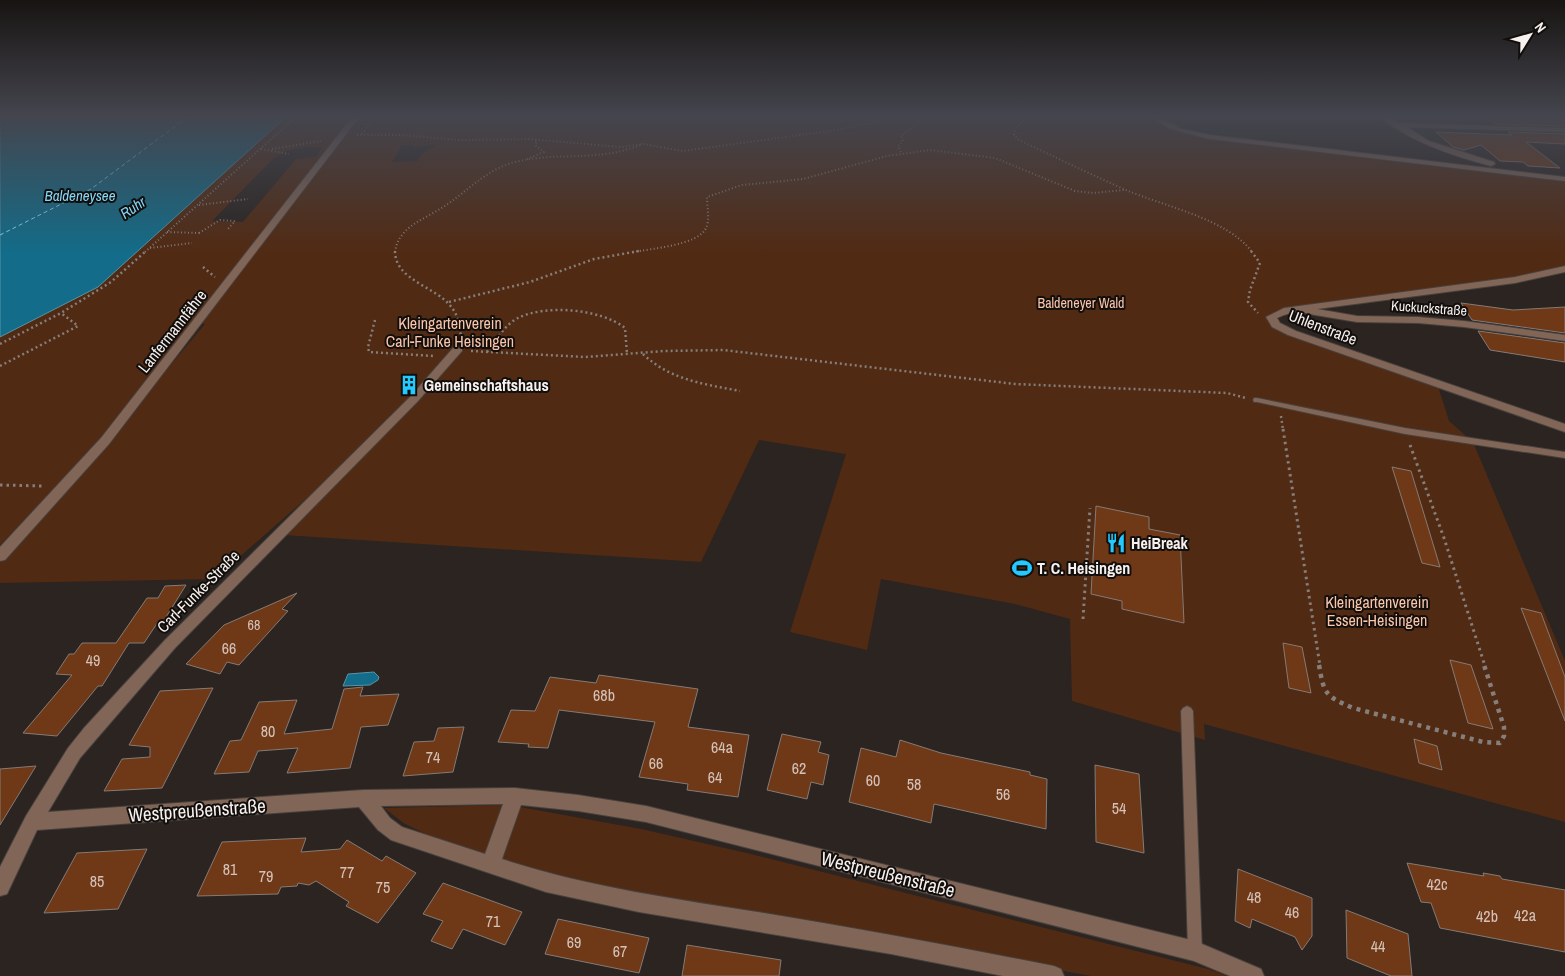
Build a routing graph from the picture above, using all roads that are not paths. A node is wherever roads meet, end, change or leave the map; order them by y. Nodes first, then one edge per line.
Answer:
1 (321, 162) edge
2 (1413, 162) edge
3 (1487, 162) edge
4 (1522, 172) junction
5 (1565, 179) edge
6 (1565, 269) edge
7 (1291, 310) junction
8 (1565, 338) edge
9 (456, 353) road end
10 (1257, 400) road end
11 (1565, 428) edge
12 (1565, 455) edge
13 (0, 556) edge
14 (1187, 711) dead end
15 (515, 796) junction
16 (363, 798) junction
17 (32, 822) junction
18 (491, 864) junction
19 (0, 887) edge
20 (1195, 951) junction
21 (1054, 976) edge
22 (1254, 976) edge

1 - 13 street, Lanfermannfähre
2 - 4 street
3 - 4 street
4 - 5 street
6 - 7 street, Uhlenstraße
7 - 8 street, Kuckuckstraße
7 - 11 street, Uhlenstraße
9 - 17 street, Carl-Funke-Straße
10 - 12 lane
14 - 20 lane
15 - 16 street, Westpreußenstraße
15 - 18 street
15 - 20 street, Westpreußenstraße
16 - 17 street, Westpreußenstraße
16 - 18 street
17 - 19 street, Carl-Funke-Straße
18 - 21 street
20 - 22 street, Westpreußenstraße

